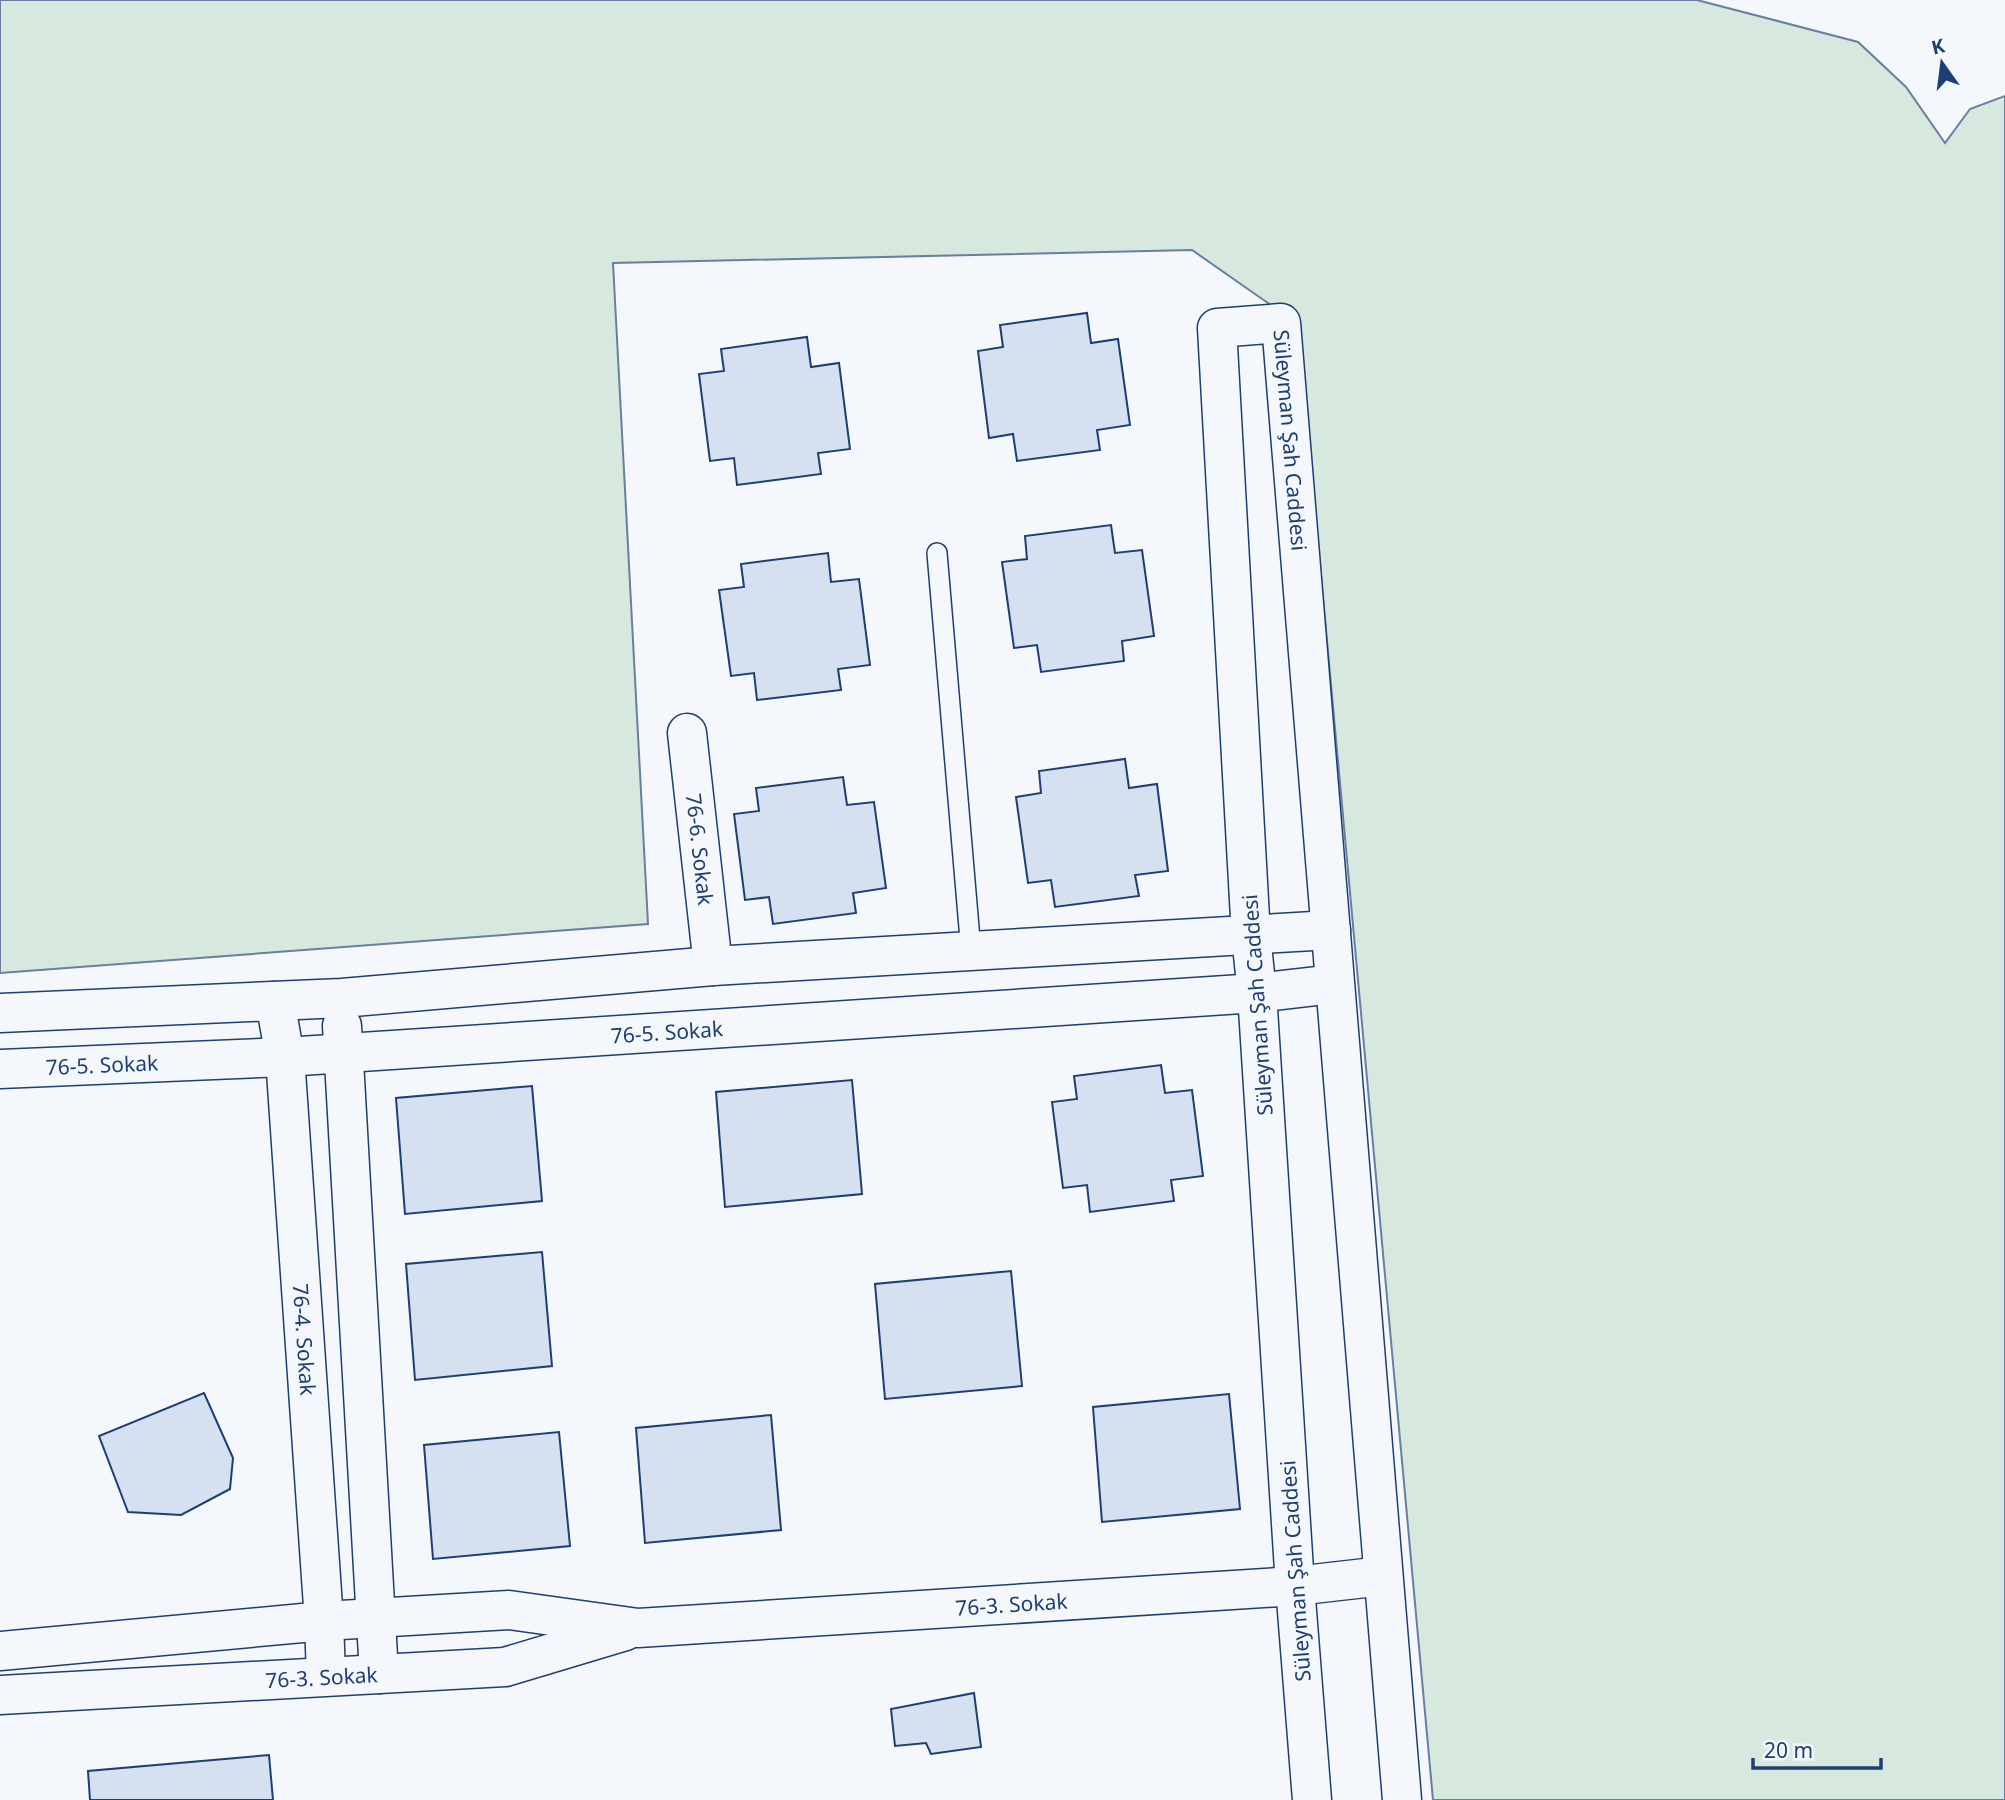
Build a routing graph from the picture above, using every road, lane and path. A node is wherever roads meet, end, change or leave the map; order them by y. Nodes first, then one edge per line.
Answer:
1 (937, 554) dead end
2 (687, 733) dead end
3 (1331, 930) junction
4 (1251, 936) junction
5 (971, 951) junction
6 (713, 966) junction
7 (1334, 984) junction
8 (1257, 993) junction
9 (342, 998) junction
10 (275, 1001) junction
11 (0, 1013) edge
12 (343, 1053) junction
13 (285, 1057) junction
14 (0, 1069) edge
15 (1383, 1576) junction
16 (1296, 1586) junction
17 (377, 1618) junction
18 (324, 1621) junction
19 (638, 1628) junction
20 (0, 1651) edge
21 (379, 1674) junction
22 (326, 1676) junction
23 (0, 1695) edge
24 (1312, 1800) edge
25 (1402, 1800) edge

1 - 5 lane
2 - 6 street, 76-6. Sokak
3 - 4 street
3 - 4 street, Süleyman Şah Caddesi
3 - 7 street, Süleyman Şah Caddesi
4 - 5 street
4 - 8 street, Süleyman Şah Caddesi
5 - 6 street
6 - 9 street
7 - 8 street, 76-5. Sokak
7 - 15 street, Süleyman Şah Caddesi
8 - 12 street, 76-5. Sokak
8 - 16 street, Süleyman Şah Caddesi
9 - 10 street
9 - 12 street
10 - 11 street
10 - 13 street, 76-4. Sokak
12 - 13 street, 76-5. Sokak
12 - 17 street
13 - 14 street, 76-5. Sokak
13 - 18 street, 76-4. Sokak
15 - 16 street, 76-3. Sokak
15 - 25 street, Süleyman Şah Caddesi
16 - 19 street, 76-3. Sokak
16 - 24 street, Süleyman Şah Caddesi
17 - 18 street, 76-3. Sokak
17 - 19 street, 76-3. Sokak
17 - 21 street
18 - 20 street, 76-3. Sokak
18 - 22 street, 76-4. Sokak
19 - 21 street, 76-3. Sokak
21 - 22 street, 76-3. Sokak
22 - 23 street, 76-3. Sokak

